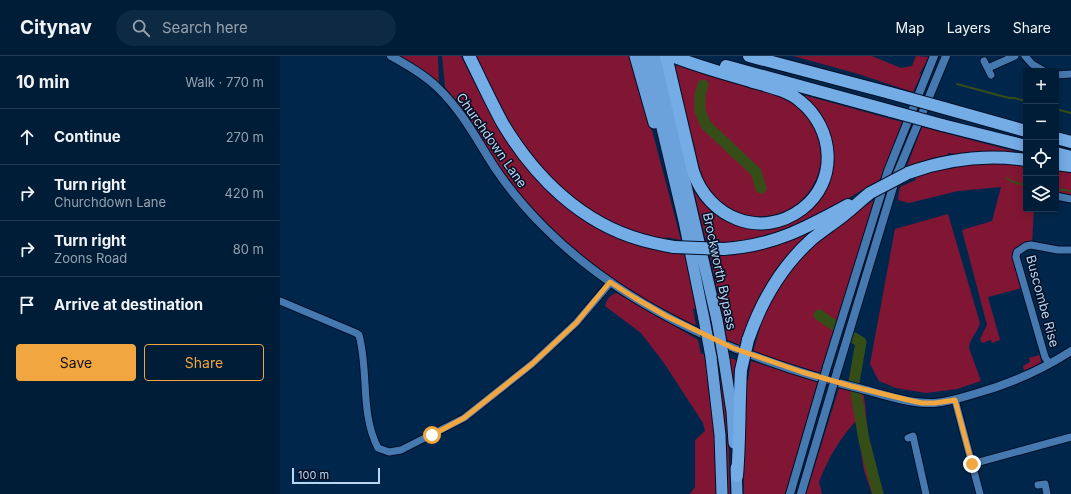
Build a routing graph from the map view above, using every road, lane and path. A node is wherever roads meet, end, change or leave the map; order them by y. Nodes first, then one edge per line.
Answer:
1 (391, 56) edge
2 (469, 56) edge
3 (635, 56) edge
4 (645, 56) edge
5 (656, 56) edge
6 (666, 56) edge
7 (672, 56) edge
8 (749, 56) edge
9 (934, 56) edge
10 (946, 56) edge
11 (1015, 56) edge
12 (1025, 56) edge
13 (691, 59) edge
14 (984, 61) dead end
15 (1039, 68) edge
16 (1071, 74) edge
17 (1059, 75) edge
18 (1023, 130) edge
19 (1059, 139) edge
20 (1071, 142) edge
21 (1023, 145) edge
22 (1059, 154) edge
23 (1071, 157) edge
24 (1023, 160) edge
25 (1059, 164) edge
26 (1071, 166) edge
27 (870, 193) junction
28 (1059, 197) edge
29 (1071, 199) edge
30 (684, 221) junction
31 (1071, 250) edge
32 (610, 282) junction
33 (280, 301) edge
34 (1071, 351) edge
35 (1049, 364) junction
36 (955, 400) junction
37 (1071, 437) edge
38 (908, 438) dead end
39 (972, 464) junction
40 (737, 476) junction
41 (1044, 484) dead end
42 (722, 494) edge
43 (737, 494) edge
44 (790, 494) edge
45 (801, 494) edge
46 (926, 494) edge
47 (980, 494) edge
48 (1047, 494) edge

1 - 32 street, Churchdown Lane
2 - 27 highway, bridge
3 - 30 highway
4 - 30 highway, Brockworth Bypass
5 - 40 highway, Brockworth Bypass, bridge
6 - 13 highway
7 - 13 highway
8 - 18 highway, bridge
9 - 44 street, bridge
10 - 45 street, bridge
11 - 14 street
12 - 15 street
13 - 21 highway, bridge
16 - 17 street
19 - 20 highway
22 - 23 highway
24 - 27 highway, bridge
25 - 26 highway
27 - 40 highway, bridge
28 - 29 street
30 - 42 highway, Brockworth Bypass, bridge
31 - 35 street, Buscombe Rise
32 - 33 street
32 - 36 street, Churchdown Lane
34 - 35 street, Churchdown Lane
35 - 36 street, Churchdown Lane
36 - 39 street
37 - 39 street
38 - 46 street
39 - 47 street
40 - 43 highway, Brockworth Bypass
41 - 48 street

